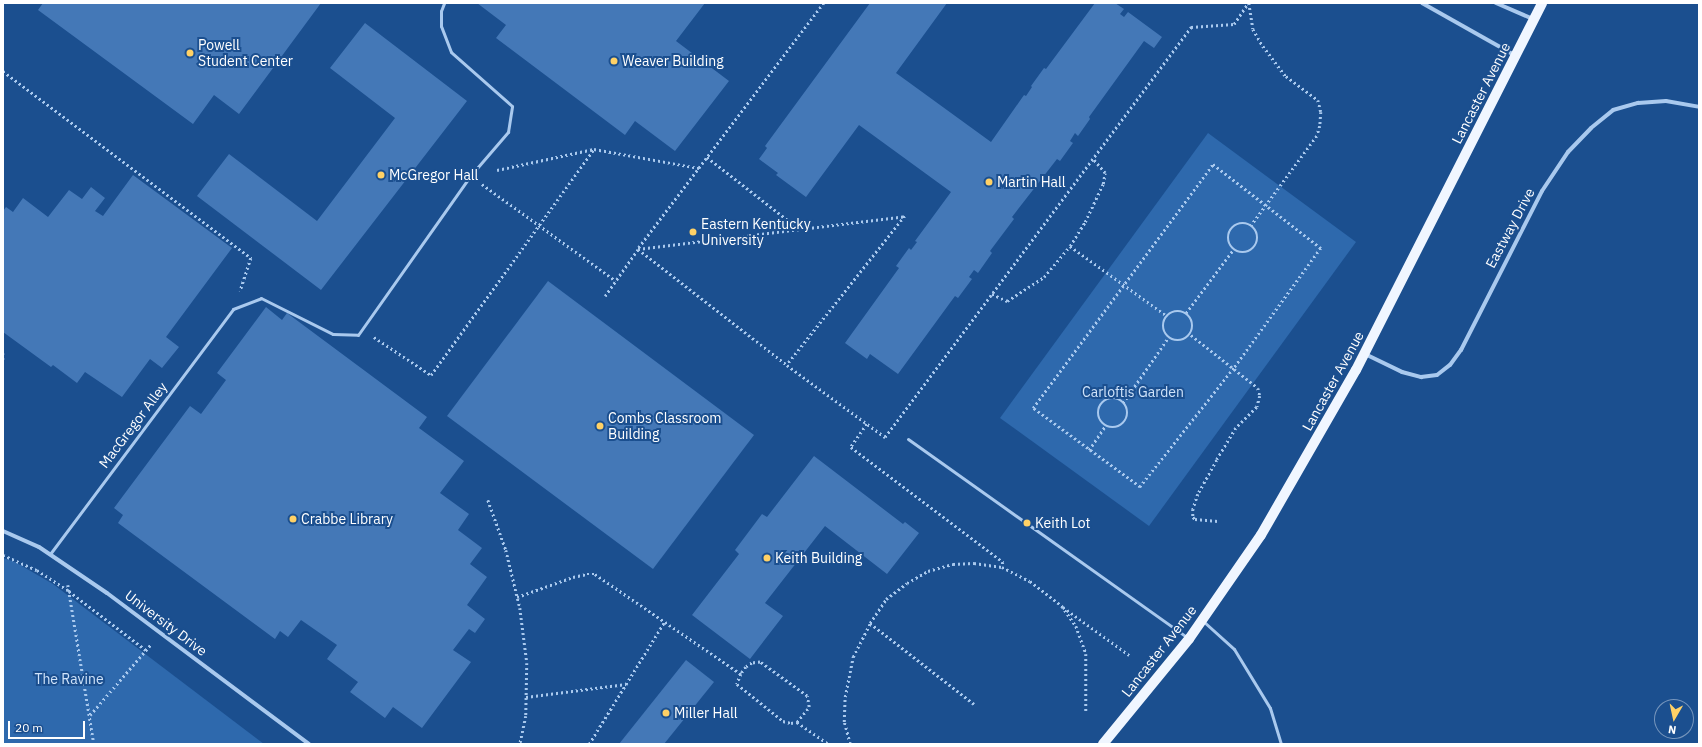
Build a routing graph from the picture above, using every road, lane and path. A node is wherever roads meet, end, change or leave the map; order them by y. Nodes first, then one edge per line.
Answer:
1 (444, 3) edge
2 (824, 3) edge
3 (1249, 3) edge
4 (1422, 3) edge
5 (1496, 3) edge
6 (1542, 3) edge
7 (1534, 19) junction
8 (1516, 56) junction
9 (3, 71) edge
10 (1699, 107) edge
11 (594, 149) junction
12 (707, 158) junction
13 (1093, 159) junction
14 (699, 168) junction
15 (471, 175) junction
16 (1267, 206) junction
17 (1251, 226) junction
18 (540, 227) junction
19 (799, 229) junction
20 (1070, 246) junction
21 (638, 250) junction
22 (1233, 250) junction
23 (616, 280) junction
24 (1123, 285) junction
25 (992, 294) junction
26 (605, 296) dead end
27 (234, 309) junction
28 (1186, 313) junction
29 (1167, 316) junction
30 (362, 329) junction
31 (1191, 335) junction
32 (1168, 338) junction
33 (3, 353) edge
34 (1364, 353) junction
35 (3, 360) edge
36 (787, 365) junction
37 (1234, 368) junction
38 (1123, 403) junction
39 (867, 424) junction
40 (1105, 426) junction
41 (908, 439) dead end
42 (1088, 450) junction
43 (488, 500) dead end
44 (1218, 521) dead end
45 (3, 531) edge
46 (50, 554) junction
47 (3, 555) edge
48 (64, 562) junction
49 (1002, 567) junction
50 (69, 591) junction
51 (517, 597) junction
52 (1062, 606) junction
53 (1202, 620) junction
54 (665, 621) junction
55 (870, 623) junction
56 (1190, 639) junction
57 (1129, 655) dead end
58 (741, 674) junction
59 (626, 684) junction
60 (526, 697) junction
61 (974, 704) dead end
62 (1086, 712) dead end
63 (89, 715) junction
64 (797, 722) junction
65 (94, 744) edge
66 (309, 744) edge
67 (520, 744) edge
68 (589, 744) edge
69 (828, 744) edge
70 (850, 744) edge
71 (1103, 744) edge
72 (1281, 744) edge

1 - 15 lane
2 - 12 path
3 - 13 path
3 - 16 path
4 - 8 street
5 - 7 street
6 - 7 main road, Lancaster Avenue
7 - 8 main road, Lancaster Avenue
8 - 34 main road, Lancaster Avenue
9 - 27 path
10 - 34 street, Eastway Drive
11 - 14 path
11 - 15 path
11 - 18 path
12 - 14 path
12 - 19 path
13 - 20 path
13 - 25 path
14 - 21 path
15 - 18 path
15 - 30 lane
16 - 17 path
16 - 24 path
16 - 37 path
17 - 22 path
17 - 22 path
18 - 23 path
18 - 30 path
19 - 21 path
19 - 36 path
20 - 24 path
20 - 25 path
21 - 23 path
21 - 36 path
22 - 28 path
23 - 26 path
24 - 29 path
24 - 42 path
25 - 39 path
27 - 30 lane
27 - 46 lane, MacGregor Alley
28 - 29 path
28 - 31 path
29 - 32 path
31 - 32 path
31 - 37 path
32 - 38 path
33 - 35 path
34 - 53 main road, Lancaster Avenue
36 - 39 path
37 - 42 path
37 - 44 path
38 - 40 path
38 - 40 path
39 - 49 path
40 - 42 path
41 - 56 lane
43 - 51 path
45 - 46 street, University Drive
46 - 48 street, University Drive
47 - 50 path
48 - 50 path
48 - 66 street, University Drive
49 - 52 path
49 - 55 path
50 - 63 path
50 - 63 path
51 - 54 path
51 - 60 path
52 - 57 path
52 - 62 path
53 - 56 main road, Lancaster Avenue
53 - 72 lane
54 - 58 path
54 - 59 path
55 - 61 path
55 - 70 path
56 - 71 main road, Lancaster Avenue
58 - 64 path
58 - 64 path
59 - 60 path
59 - 68 path
60 - 67 path
63 - 65 path
64 - 69 path

